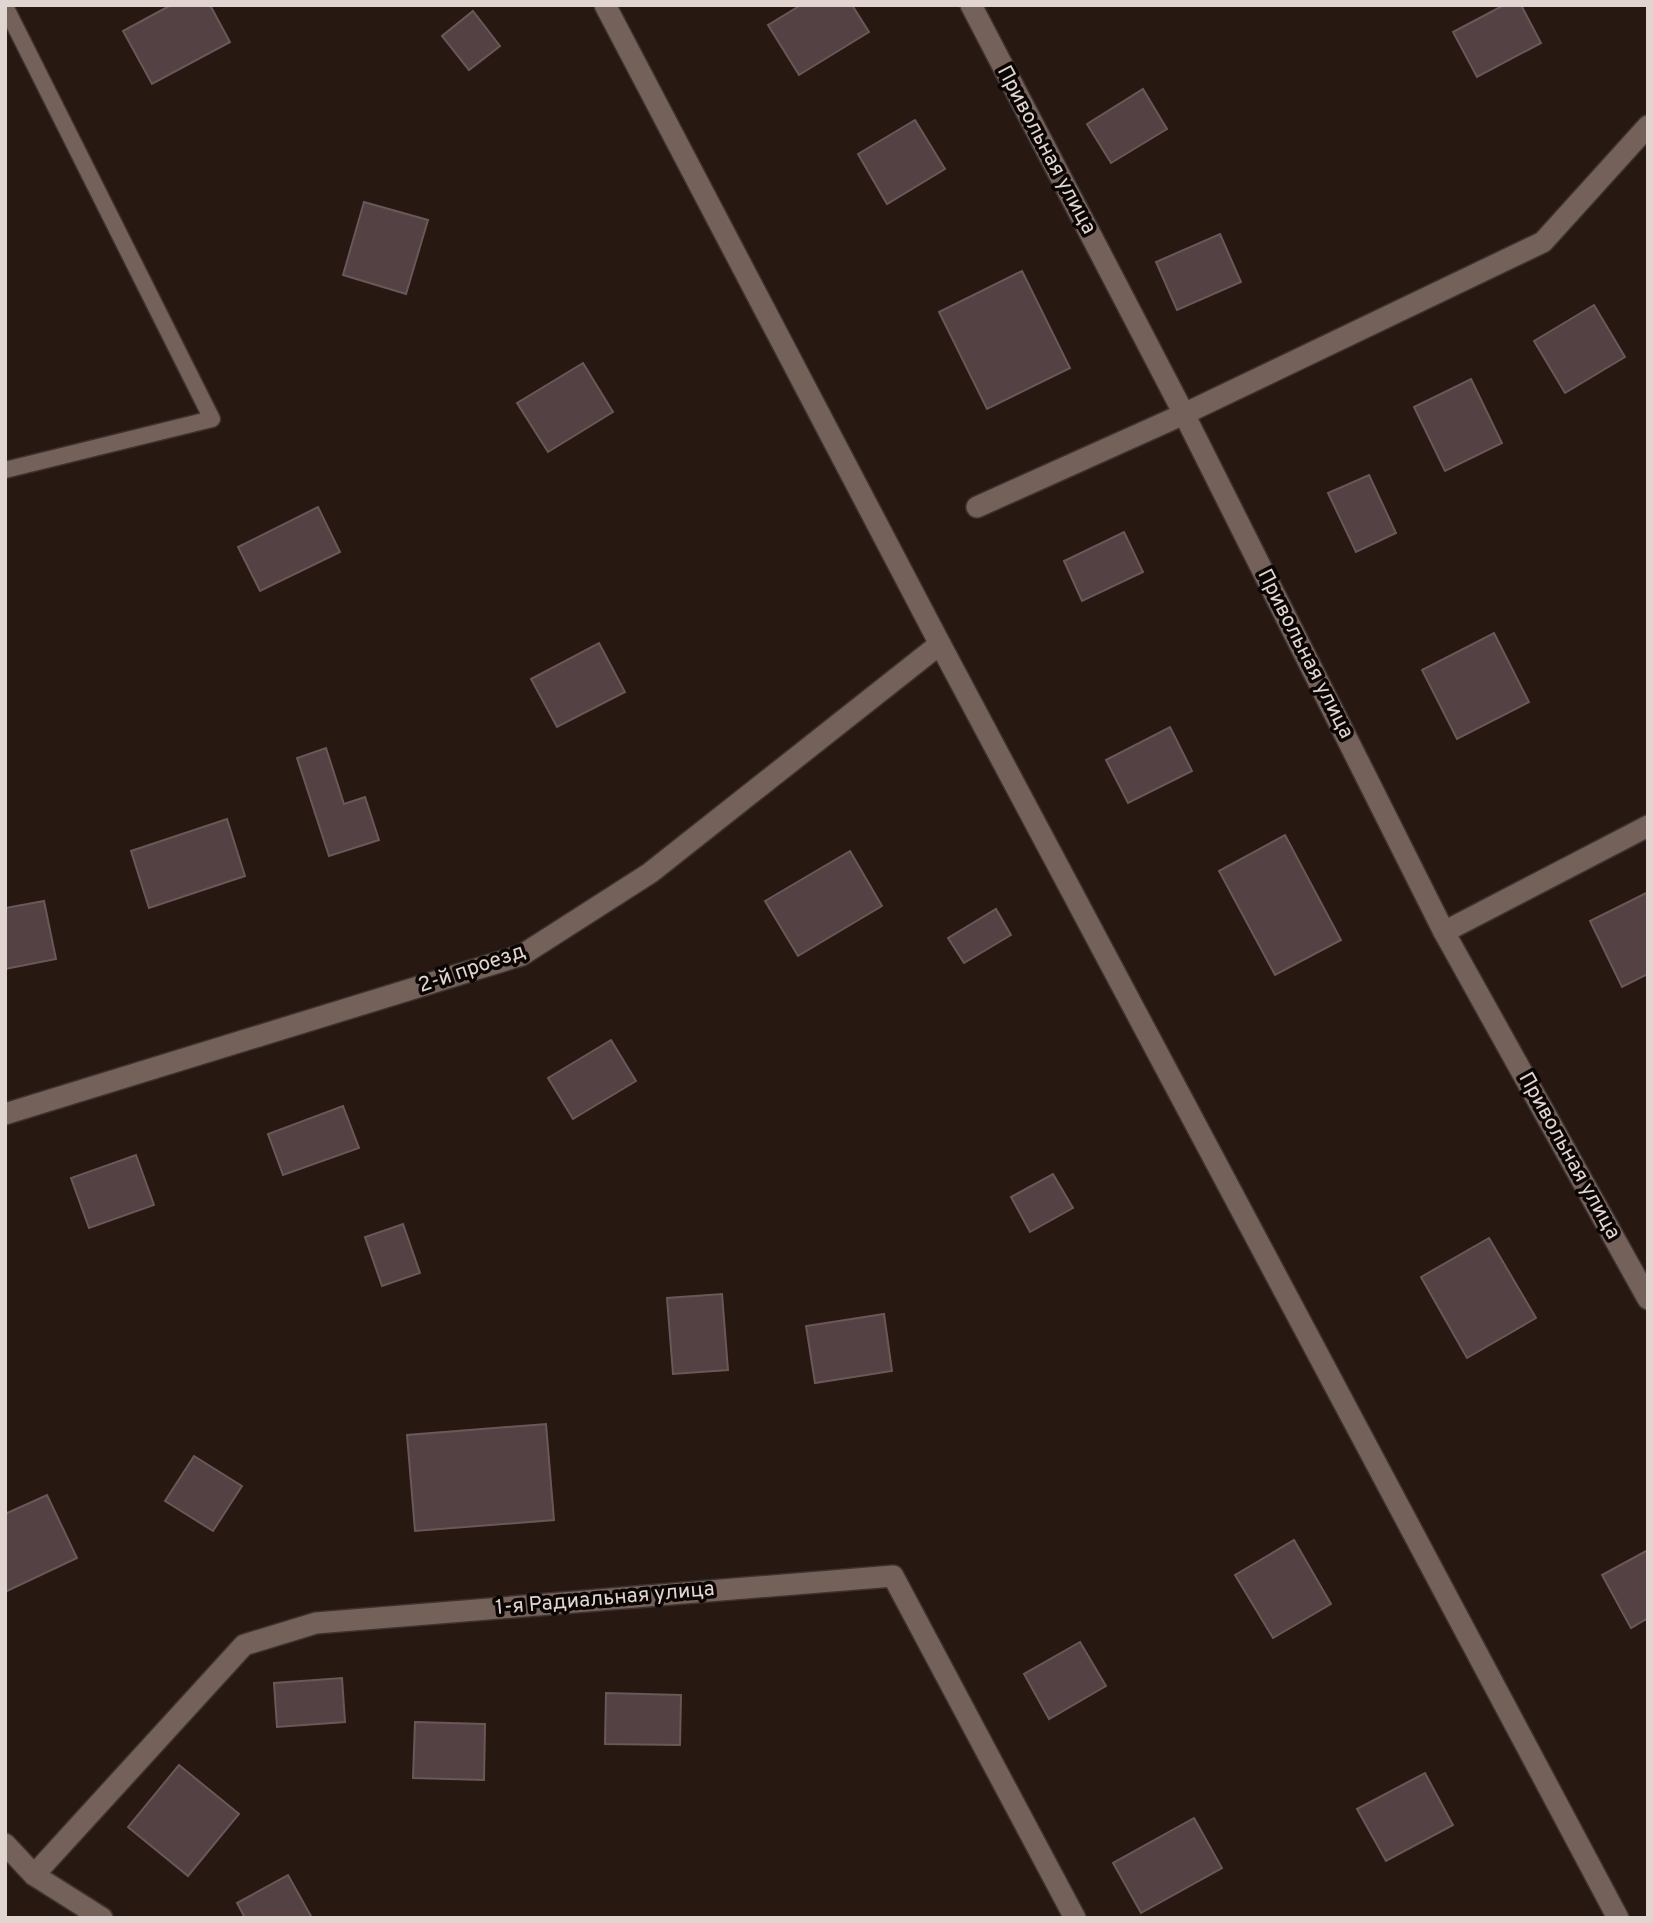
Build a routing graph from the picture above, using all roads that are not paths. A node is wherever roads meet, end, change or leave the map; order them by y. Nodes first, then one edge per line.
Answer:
1 (605, 5) edge
2 (971, 5) edge
3 (5, 6) edge
4 (1648, 126) edge
5 (1184, 414) junction
6 (5, 470) edge
7 (977, 507) dead end
8 (940, 644) junction
9 (1648, 826) edge
10 (1444, 932) junction
11 (5, 1114) edge
12 (1648, 1299) edge
13 (5, 1844) edge
14 (34, 1875) junction
15 (102, 1918) edge
16 (1075, 1918) edge
17 (1618, 1918) edge

1 - 8 street
2 - 5 street, Привольная улица
3 - 6 lane
4 - 5 street
5 - 7 street
5 - 10 street, Привольная улица
8 - 11 street, 2-й проезд
8 - 17 street
9 - 10 street
10 - 12 street, Привольная улица
13 - 14 street
14 - 15 street
14 - 16 street, 1-я Радиальная улица

